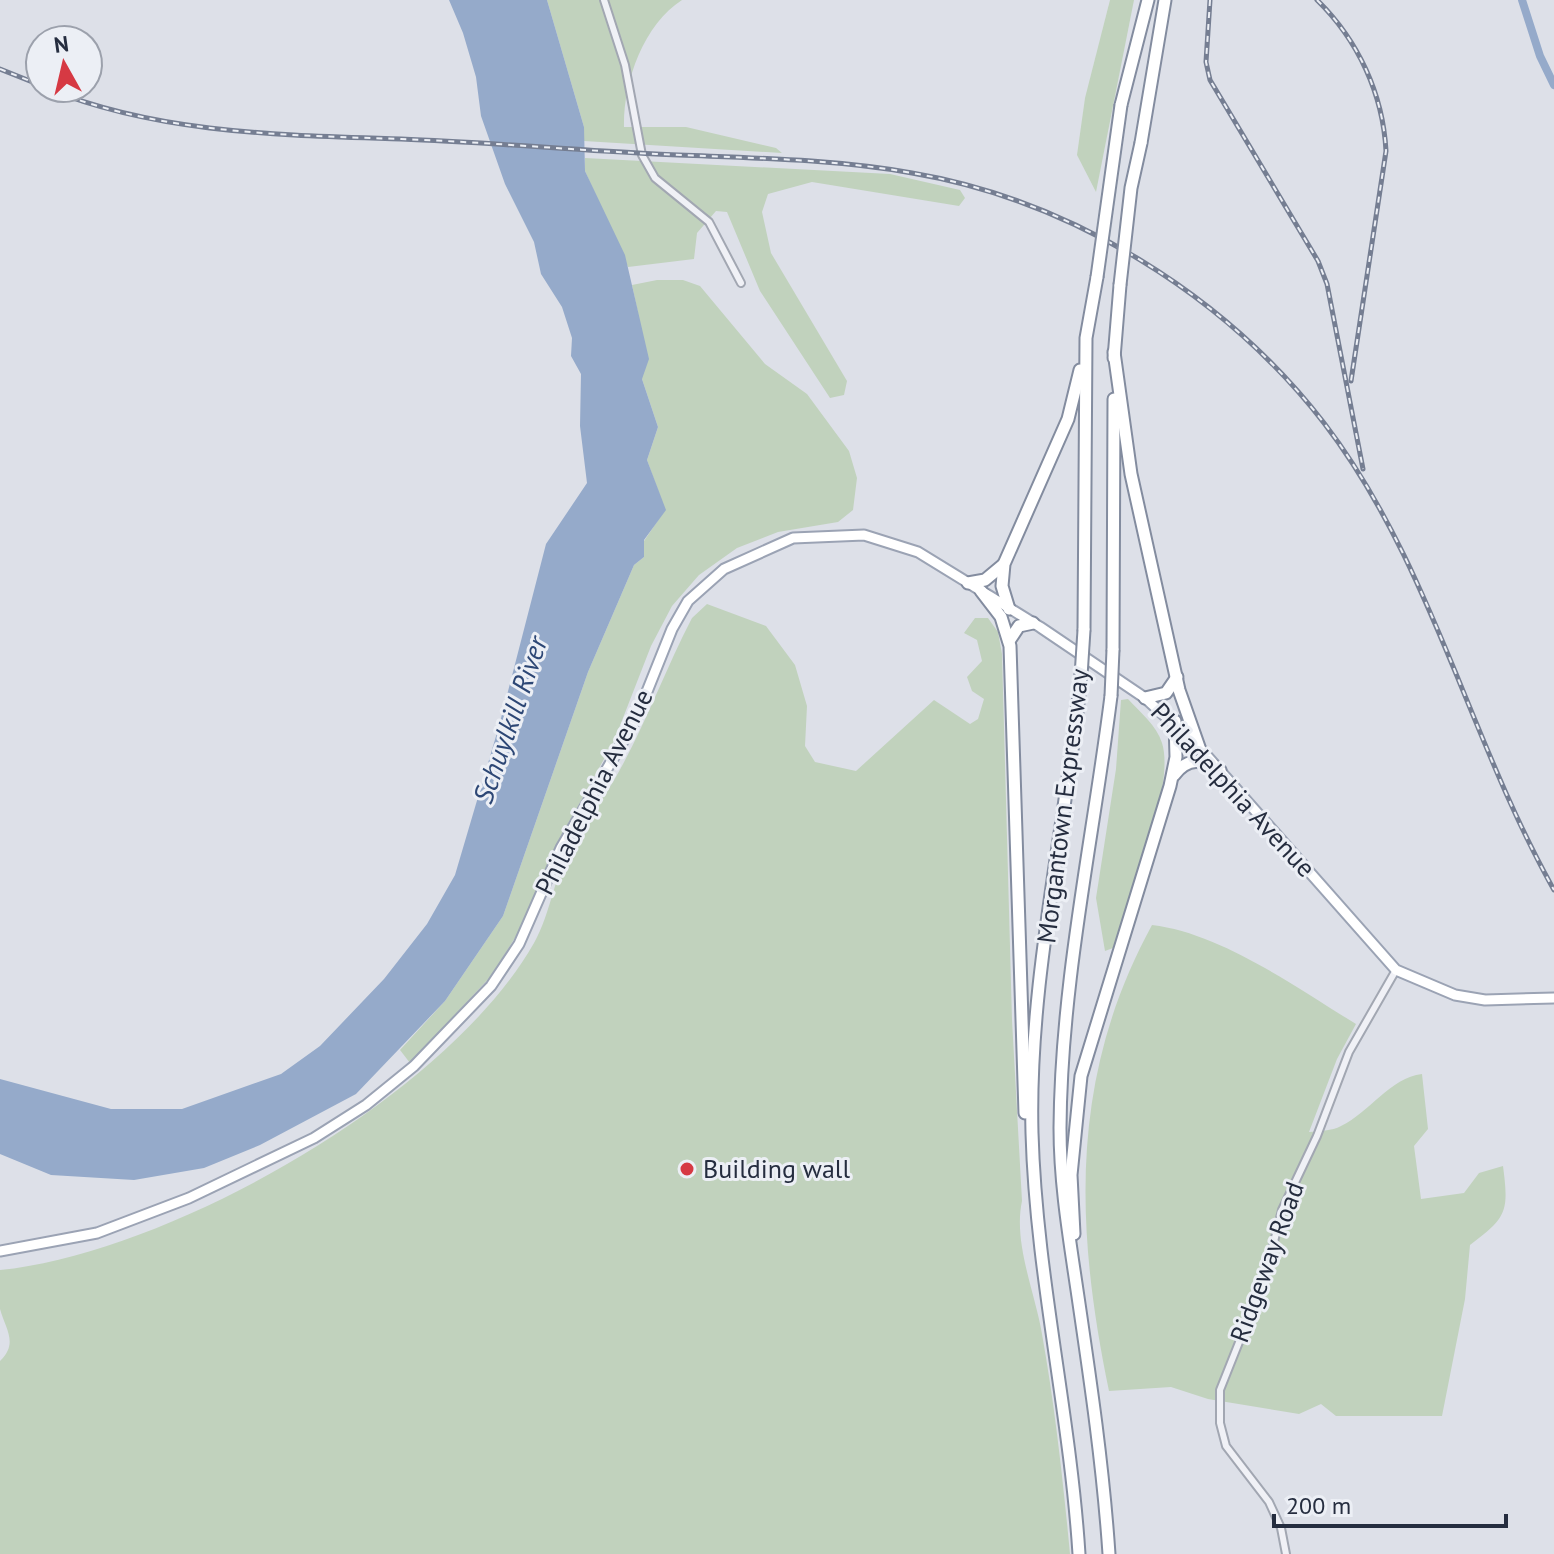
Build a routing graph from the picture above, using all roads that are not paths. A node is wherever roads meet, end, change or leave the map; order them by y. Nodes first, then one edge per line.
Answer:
1 (604, 0) edge
2 (1146, 0) edge
3 (1168, 0) edge
4 (741, 283) dead end
5 (1086, 338) junction
6 (1114, 352) junction
7 (1004, 564) junction
8 (968, 583) junction
9 (981, 591) junction
10 (1009, 609) junction
11 (1033, 623) junction
12 (1009, 641) junction
13 (1177, 677) junction
14 (1145, 698) junction
15 (1175, 721) junction
16 (1199, 747) junction
17 (1220, 770) junction
18 (1172, 778) junction
19 (1396, 970) junction
20 (1554, 998) edge
21 (0, 1251) edge
22 (1077, 1291) junction
23 (1046, 1296) junction
24 (1079, 1554) edge
25 (1109, 1554) edge
26 (1286, 1554) edge

1 - 4 street
2 - 5 highway, Morgantown Expressway, bridge
3 - 6 highway, Morgantown Expressway, bridge
5 - 7 highway
5 - 23 highway, Morgantown Expressway, bridge
6 - 13 highway
6 - 22 highway, Morgantown Expressway, bridge
7 - 8 highway
7 - 10 highway
8 - 9 main road, Philadelphia Avenue
8 - 21 main road, Philadelphia Avenue
9 - 10 main road, Philadelphia Avenue
9 - 12 highway
10 - 11 main road, Philadelphia Avenue
11 - 12 highway
11 - 14 main road, Philadelphia Avenue
12 - 23 highway
13 - 14 highway
13 - 16 highway
14 - 15 main road, Philadelphia Avenue
15 - 16 main road, Philadelphia Avenue
15 - 18 highway
16 - 17 main road, Philadelphia Avenue
17 - 18 highway
17 - 19 main road, Philadelphia Avenue
18 - 22 highway
19 - 20 main road, Philadelphia Avenue
19 - 26 street, Ridgeway Road
22 - 25 highway, Morgantown Expressway
23 - 24 highway, Morgantown Expressway

